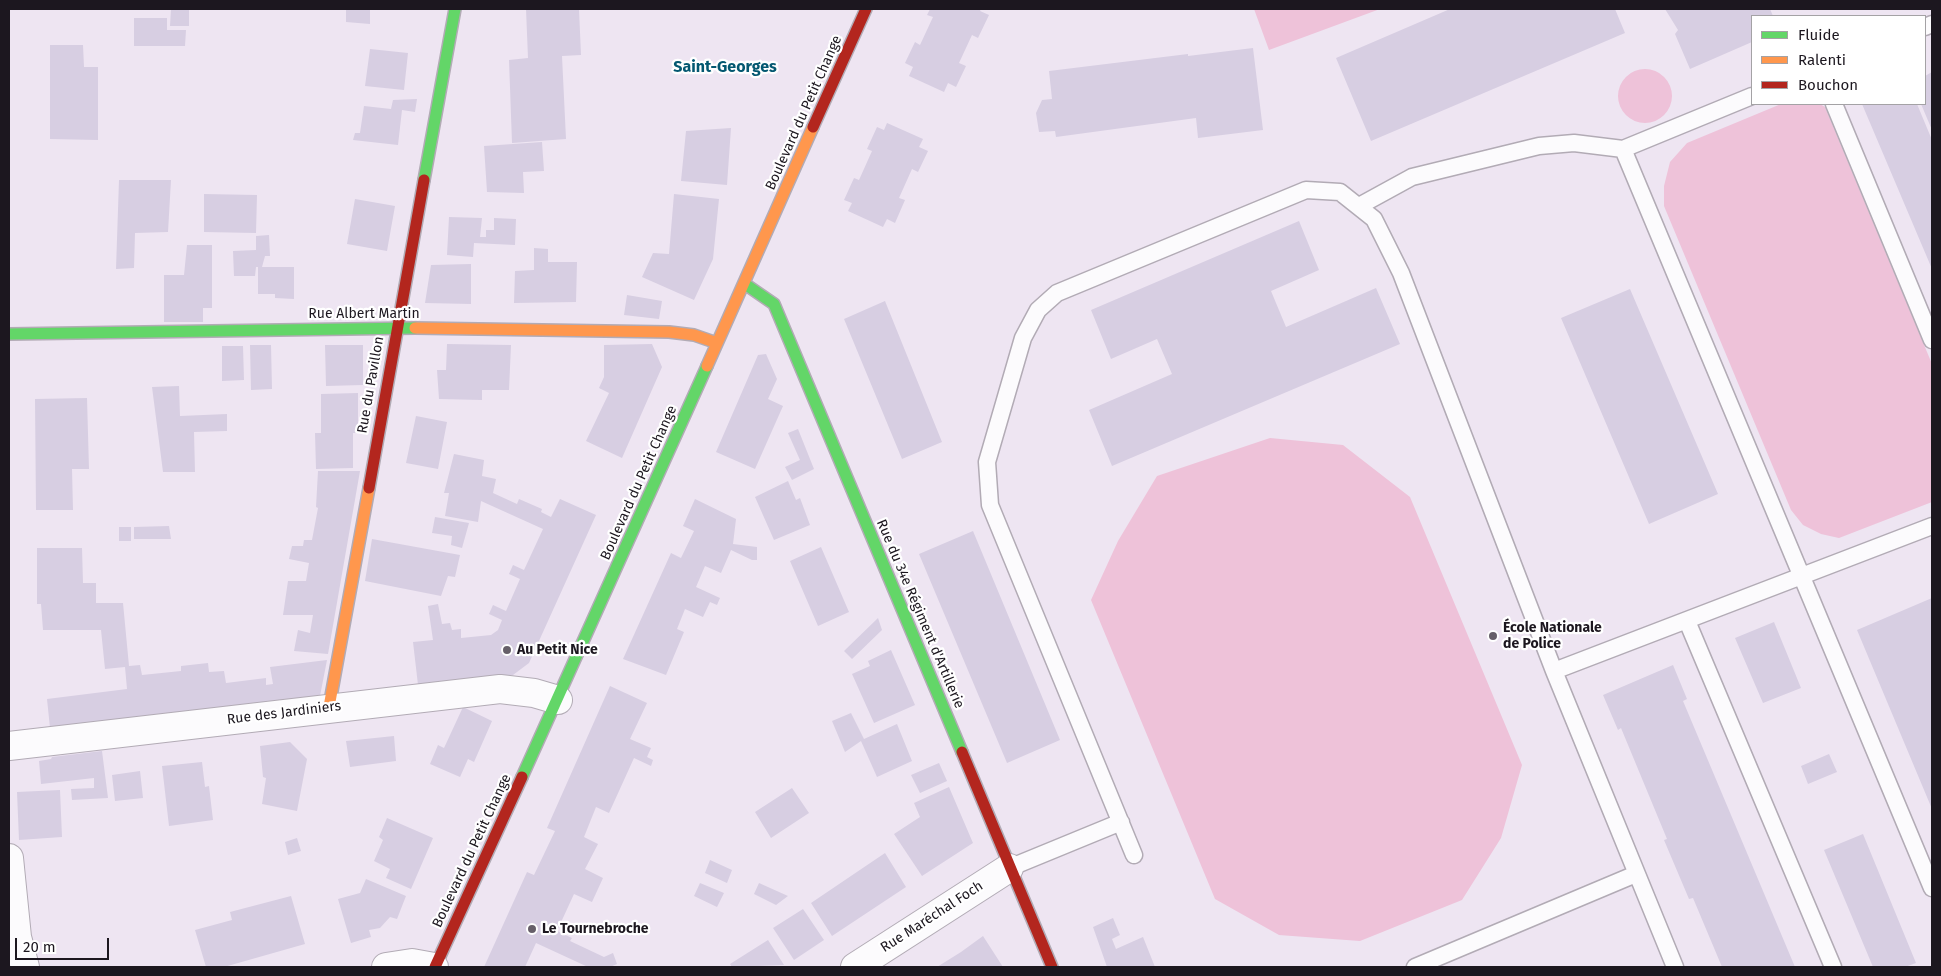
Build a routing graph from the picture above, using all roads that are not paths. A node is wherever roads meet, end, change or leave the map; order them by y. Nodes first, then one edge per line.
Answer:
1 (455, 9) edge
2 (866, 9) edge
3 (1751, 96) edge
4 (1834, 105) edge
5 (1623, 149) junction
6 (1358, 206) junction
7 (745, 284) junction
8 (396, 328) junction
9 (9, 334) edge
10 (1932, 340) edge
11 (718, 343) junction
12 (1932, 526) edge
13 (1802, 577) junction
14 (1687, 621) junction
15 (1554, 671) junction
16 (558, 700) junction
17 (329, 707) junction
18 (9, 746) edge
19 (1121, 822) junction
20 (1134, 855) dead end
21 (9, 858) edge
22 (1010, 868) junction
23 (1636, 874) junction
24 (1932, 888) edge
25 (25, 967) edge
26 (386, 967) edge
27 (434, 967) edge
28 (855, 967) edge
29 (1052, 967) edge
30 (1415, 967) edge
31 (1675, 967) edge
32 (1833, 967) edge

1 - 8 street, Rue du Pavillon
2 - 7 street, Boulevard du Petit Change
3 - 5 lane
4 - 10 lane
5 - 6 lane
5 - 13 lane
6 - 15 lane
6 - 19 lane
7 - 11 street, Boulevard du Petit Change
7 - 22 street, Rue du 34e Régiment d'Artillerie
8 - 9 street, Rue Albert Martin
8 - 11 street, Rue Albert Martin
8 - 17 street, Rue du Pavillon
11 - 16 street, Boulevard du Petit Change
12 - 13 lane
13 - 14 lane
13 - 24 lane
14 - 15 lane
14 - 32 lane
15 - 23 lane
16 - 17 street, Rue des Jardiniers
16 - 27 street, Boulevard du Petit Change
17 - 18 street, Rue des Jardiniers
19 - 20 lane
19 - 22 lane
21 - 25 street
22 - 28 street, Rue Maréchal Foch
22 - 29 street, Rue du 34e Régiment d'Artillerie
23 - 30 lane
23 - 31 lane
26 - 27 street

